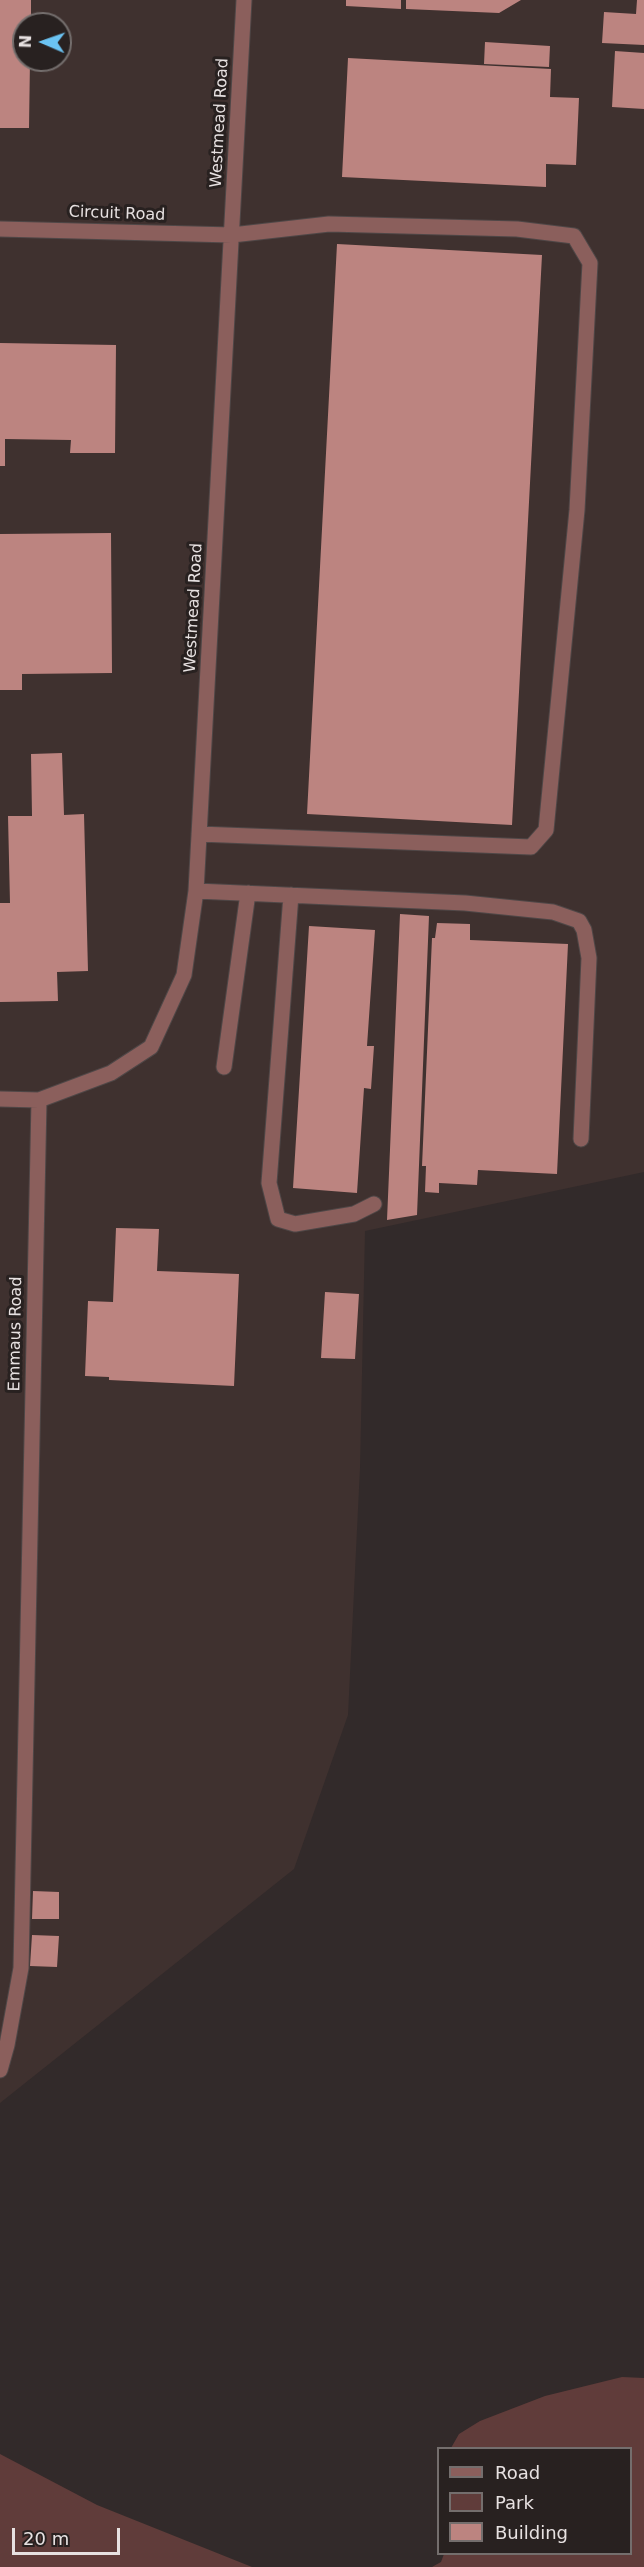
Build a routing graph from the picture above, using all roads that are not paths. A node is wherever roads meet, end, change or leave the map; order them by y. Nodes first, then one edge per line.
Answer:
1 (243, 0) edge
2 (0, 229) edge
3 (232, 235) junction
4 (200, 834) junction
5 (196, 891) junction
6 (248, 893) junction
7 (291, 895) junction
8 (224, 1067) dead end
9 (0, 1099) edge
10 (39, 1100) junction
11 (581, 1139) dead end
12 (374, 1204) dead end
13 (0, 2070) edge

1 - 3 street, Westmead Road
2 - 3 street, Circuit Road
3 - 4 street, Westmead Road
3 - 4 street, Circuit Road
4 - 5 street, Westmead Road
5 - 6 street
5 - 10 street, Westmead Road
6 - 7 street
6 - 8 street
7 - 11 street
7 - 12 street
9 - 10 street, Westmead Road
10 - 13 street, Emmaus Road

